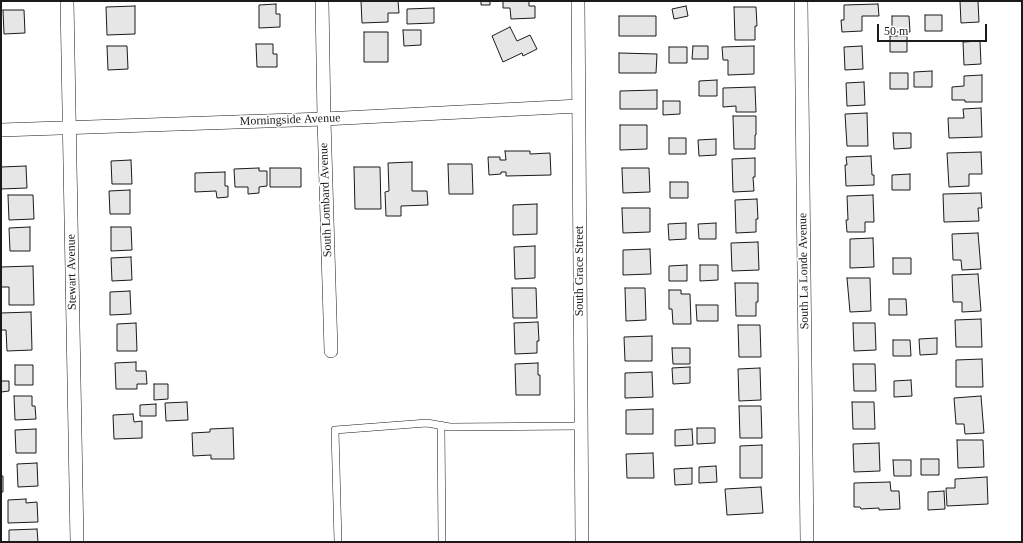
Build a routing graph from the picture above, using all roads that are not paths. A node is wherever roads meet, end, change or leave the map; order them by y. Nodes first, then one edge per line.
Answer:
1 (67, 1) edge
2 (322, 1) edge
3 (578, 1) edge
4 (801, 1) edge
5 (579, 106) junction
6 (324, 119) junction
7 (69, 127) junction
8 (1, 130) edge
9 (331, 351) dead end
10 (441, 425) junction
11 (582, 426) junction
12 (77, 542) edge
13 (338, 542) edge
14 (442, 542) edge
15 (582, 542) edge
16 (808, 542) edge

1 - 7 street, Stewart Avenue
2 - 6 street, South Lombard Avenue
3 - 5 street, South Grace Street
4 - 16 street, South La Londe Avenue
5 - 6 street, Morningside Avenue
5 - 11 street, South Grace Street
6 - 7 street, Morningside Avenue
6 - 9 street, South Lombard Avenue
7 - 8 street, Morningside Avenue
7 - 12 street, Stewart Avenue
10 - 11 lane
10 - 13 lane
10 - 14 lane
11 - 15 street, South Grace Street

